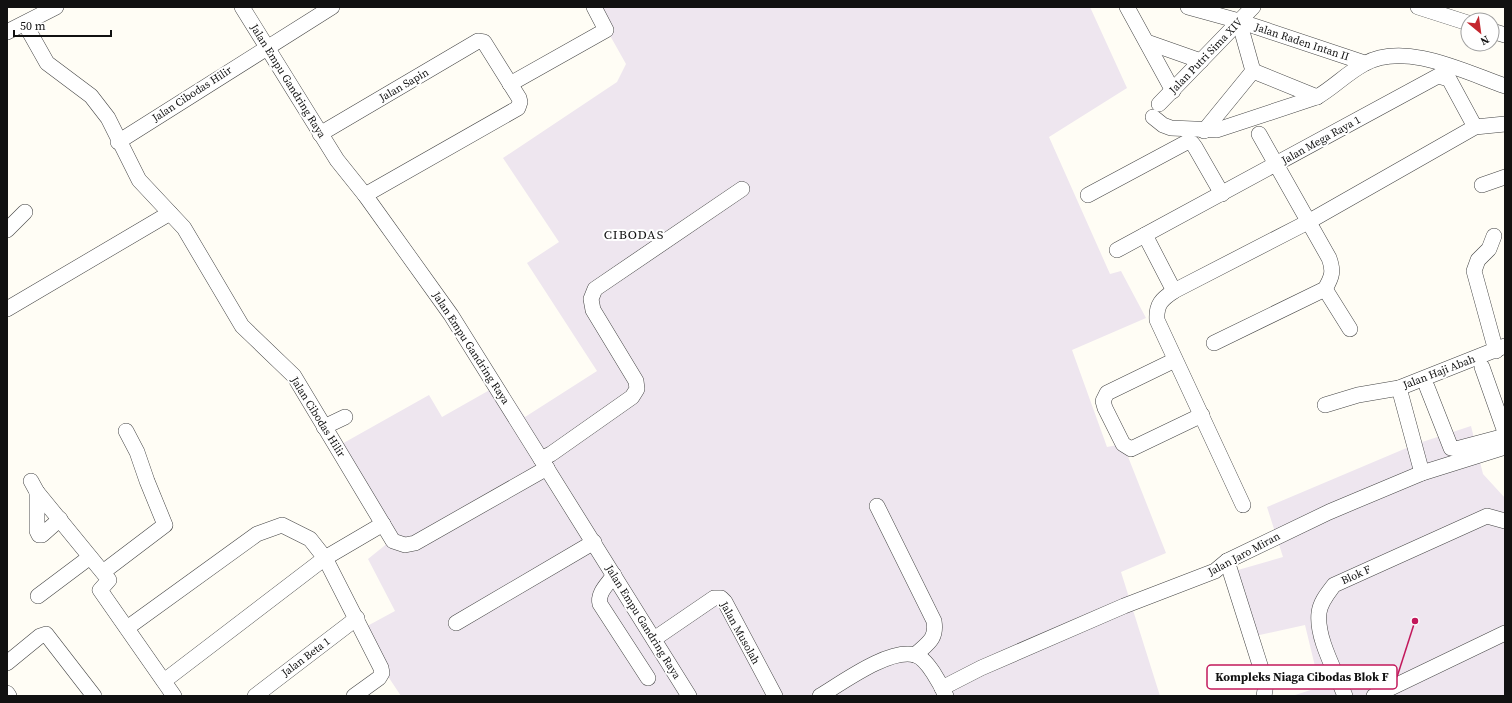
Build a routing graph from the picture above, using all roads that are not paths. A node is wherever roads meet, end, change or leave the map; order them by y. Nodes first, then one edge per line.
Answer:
1 (56, 7) edge
2 (242, 7) edge
3 (332, 7) edge
4 (594, 7) edge
5 (1127, 7) edge
6 (1188, 7) edge
7 (1253, 7) edge
8 (1418, 7) edge
9 (1460, 20) edge
10 (1239, 21) junction
11 (25, 24) junction
12 (7, 32) edge
13 (1148, 42) junction
14 (266, 47) junction
15 (1202, 60) junction
16 (1365, 63) junction
17 (1253, 71) junction
18 (510, 84) junction
19 (1505, 86) edge
20 (1172, 91) junction
21 (1317, 97) junction
22 (1505, 124) edge
23 (1475, 127) junction
24 (1204, 131) junction
25 (320, 134) junction
26 (1259, 134) dead end
27 (118, 142) junction
28 (1276, 165) junction
29 (1505, 177) edge
30 (1482, 186) dead end
31 (742, 190) dead end
32 (1222, 194) junction
33 (365, 195) junction
34 (1088, 195) dead end
35 (25, 212) dead end
36 (170, 212) junction
37 (1308, 222) junction
38 (7, 230) edge
39 (1145, 236) junction
40 (1494, 236) dead end
41 (1117, 250) dead end
42 (1326, 289) junction
43 (1174, 291) junction
44 (7, 309) edge
45 (1350, 329) dead end
46 (1214, 343) dead end
47 (1500, 348) edge
48 (1175, 360) junction
49 (1482, 367) dead end
50 (1427, 387) dead end
51 (1399, 388) junction
52 (1325, 405) dead end
53 (1202, 415) junction
54 (345, 417) dead end
55 (324, 426) junction
56 (126, 431) dead end
57 (1505, 432) edge
58 (1505, 436) edge
59 (1505, 447) edge
60 (544, 464) junction
61 (1422, 473) junction
62 (1243, 505) dead end
63 (877, 506) dead end
64 (60, 519) junction
65 (1505, 521) edge
66 (383, 524) junction
67 (594, 542) junction
68 (90, 557) junction
69 (326, 558) junction
70 (1227, 562) junction
71 (103, 572) junction
72 (614, 575) junction
73 (38, 596) dead end
74 (357, 618) junction
75 (456, 623) dead end
76 (127, 628) junction
77 (1505, 633) edge
78 (654, 640) junction
79 (915, 655) junction
80 (7, 663) edge
81 (648, 678) dead end
82 (164, 681) junction
83 (944, 692) edge
84 (7, 694) edge
85 (685, 695) edge
86 (9, 696) edge
87 (94, 696) edge
88 (174, 696) edge
89 (255, 696) edge
90 (354, 696) edge
91 (775, 696) edge
92 (820, 696) edge
93 (1264, 696) edge
94 (1345, 696) edge
95 (1374, 696) edge

1 - 11 street
2 - 14 street, Jalan Empu Gandring Raya
3 - 14 street, Jalan Cibodas Hilir
4 - 18 street
5 - 13 street
6 - 10 street, Jalan Raden Intan II
7 - 10 street, Jalan Putri Sima XIV
8 - 9 street
10 - 15 street, Jalan Putri Sima XIV
10 - 16 street, Jalan Raden Intan II
10 - 17 street
11 - 12 street
11 - 27 street, Jalan Cibodas Hilir
13 - 15 street
13 - 20 street
14 - 25 street, Jalan Empu Gandring Raya
14 - 27 street, Jalan Cibodas Hilir
15 - 20 street, Jalan Putri Sima XIV
16 - 19 street
16 - 21 street
17 - 21 street
17 - 24 street
18 - 25 street, Jalan Sapin
18 - 33 street
20 - 24 street, Jalan Putri Sima XIV
21 - 24 street
22 - 23 street
23 - 28 street, Jalan Mega Raya 1
23 - 37 street
25 - 33 street, Jalan Empu Gandring Raya
26 - 28 street
27 - 36 street, Jalan Cibodas Hilir
28 - 32 street, Jalan Mega Raya 1
28 - 37 street
29 - 30 street
31 - 60 street
32 - 34 street
32 - 39 street, Jalan Mega Raya 1
33 - 60 street, Jalan Empu Gandring Raya
35 - 38 street
36 - 44 street
36 - 55 street, Jalan Cibodas Hilir
37 - 42 street
37 - 43 street
39 - 41 street, Jalan Mega Raya 1
39 - 43 street
40 - 47 street
42 - 45 street
42 - 46 street
43 - 48 street
47 - 51 street, Jalan Haji Abah
48 - 53 street
48 - 53 street
49 - 57 street
50 - 58 street
51 - 52 street, Jalan Haji Abah
51 - 61 street
53 - 62 street
54 - 55 street
55 - 66 street, Jalan Cibodas Hilir
56 - 71 street
59 - 61 street, Jalan Jaro Miran
60 - 66 street, Jalan Cibodas Hilir
60 - 67 street, Jalan Empu Gandring Raya
61 - 70 street, Jalan Jaro Miran
63 - 79 street
64 - 64 street
64 - 68 street
65 - 94 street, Blok F
66 - 69 street
67 - 72 street, Jalan Empu Gandring Raya
67 - 75 street
68 - 71 street
68 - 73 street
69 - 74 street
69 - 76 street
69 - 82 street
70 - 83 street, Jalan Jaro Miran
70 - 93 street
71 - 76 street
72 - 78 street, Jalan Empu Gandring Raya
72 - 81 street
74 - 89 street, Jalan Beta 1
74 - 90 street
76 - 82 street
77 - 95 street
78 - 85 street, Jalan Empu Gandring Raya
78 - 91 street, Jalan Musolah
79 - 83 street
79 - 92 street
80 - 87 street
82 - 88 street
84 - 86 street

